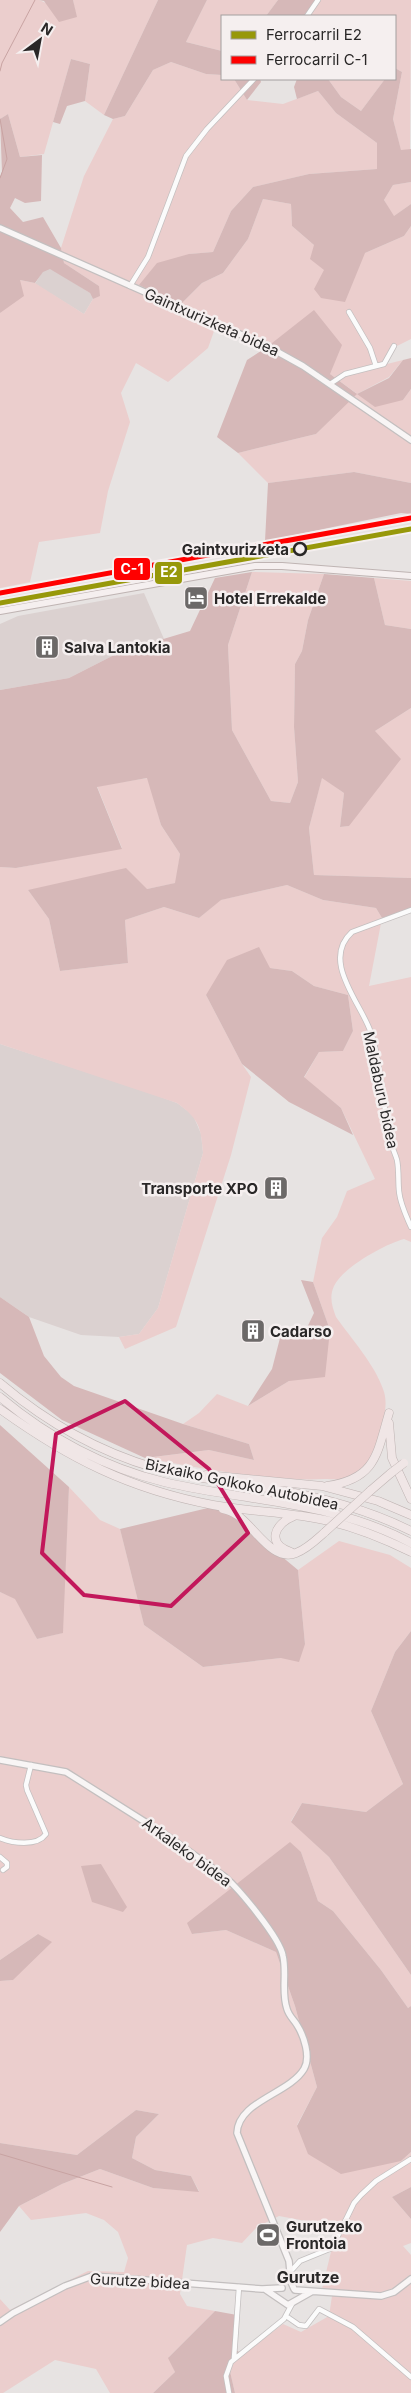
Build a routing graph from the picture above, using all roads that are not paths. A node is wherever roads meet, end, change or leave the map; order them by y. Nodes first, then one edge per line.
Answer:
1 (318, 0) edge
2 (308, 15) edge
3 (253, 80) edge
4 (0, 228) edge
5 (130, 286) junction
6 (349, 312) dead end
7 (394, 346) dead end
8 (376, 366) junction
9 (330, 384) junction
10 (411, 440) edge
11 (411, 576) edge
12 (0, 611) edge
13 (411, 910) edge
14 (411, 1227) edge
15 (0, 1383) edge
16 (0, 1397) edge
17 (0, 1409) edge
18 (407, 1461) edge
19 (199, 1478) junction
20 (322, 1486) junction
21 (367, 1494) junction
22 (411, 1499) edge
23 (213, 1505) junction
24 (296, 1515) junction
25 (411, 1515) edge
26 (411, 1531) edge
27 (411, 1543) edge
28 (298, 1552) junction
29 (411, 1552) edge
30 (0, 1760) edge
31 (31, 1765) junction
32 (0, 1838) edge
33 (0, 1857) edge
34 (3, 1870) dead end
35 (411, 2159) edge
36 (291, 2273) junction
37 (411, 2279) edge
38 (239, 2287) junction
39 (283, 2288) junction
40 (262, 2289) junction
41 (295, 2289) junction
42 (312, 2292) junction
43 (281, 2300) junction
44 (293, 2303) junction
45 (287, 2313) junction
46 (0, 2322) edge
47 (234, 2358) junction
48 (411, 2377) edge
49 (229, 2393) edge

1 - 2 street
3 - 5 street
4 - 5 main road, Gaintxurizketa bidea
5 - 9 main road, Gaintxurizketa bidea
6 - 8 street
7 - 8 street
8 - 9 street
9 - 10 main road, Gaintxurizketa bidea
11 - 12 main road
13 - 14 street, Maldaburu bidea
15 - 19 highway, Bizkaiko Golkoko Autobidea
16 - 27 highway, Bizkaiko Golkoko Autobidea
17 - 23 highway
18 - 21 highway, bridge
19 - 20 highway
19 - 26 highway, Bizkaiko Golkoko Autobidea
20 - 21 highway
20 - 22 highway
21 - 25 highway
21 - 28 highway, bridge
23 - 24 highway
23 - 28 highway
24 - 28 highway
24 - 29 highway
30 - 31 main road, Arkaleko bidea
31 - 32 street
31 - 36 main road, Arkaleko bidea
33 - 34 street
35 - 36 street
36 - 39 main road
36 - 41 main road
37 - 42 main road, Gurutze bidea
38 - 40 main road, Gurutze bidea
38 - 46 main road, Gurutze bidea
38 - 47 street
39 - 40 main road, Gurutze bidea
39 - 41 main road, Gurutze bidea
39 - 43 main road
40 - 43 main road
41 - 42 main road, Gurutze bidea
41 - 44 main road
42 - 44 main road
43 - 44 main road
43 - 45 street
44 - 45 street
45 - 47 street
45 - 48 street
47 - 49 street

